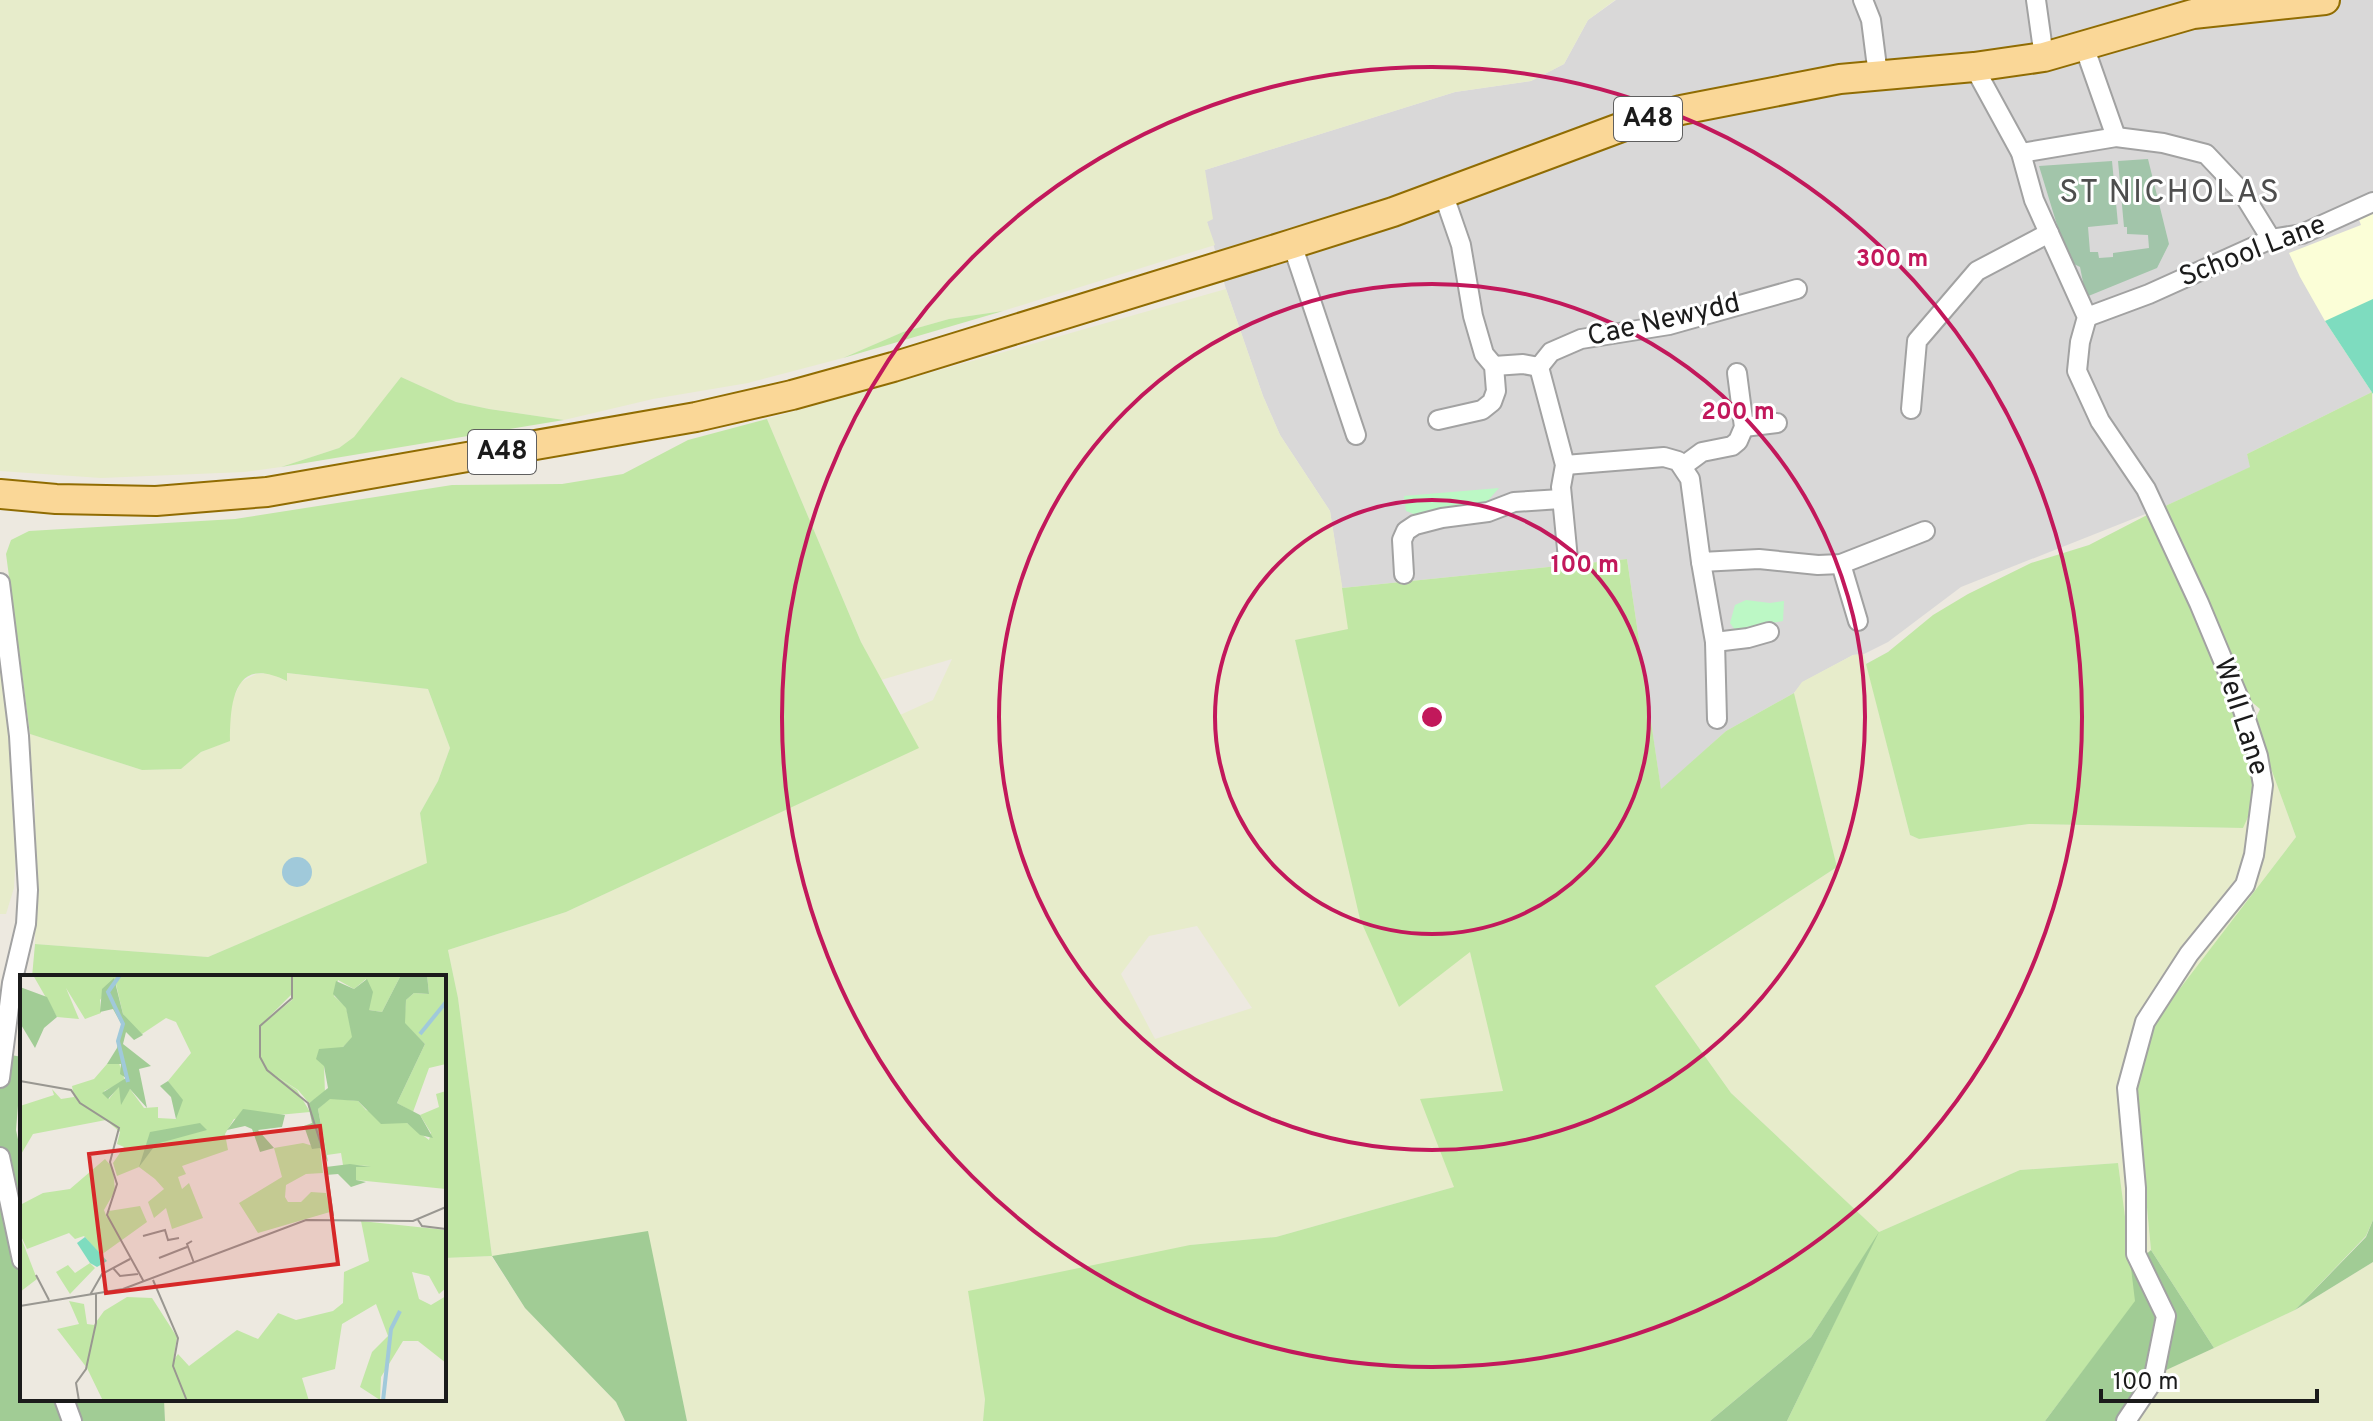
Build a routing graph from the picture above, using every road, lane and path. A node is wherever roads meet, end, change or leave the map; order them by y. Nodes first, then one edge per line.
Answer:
1 (1863, 0) edge
2 (2036, 0) edge
3 (2325, 0) edge
4 (2084, 46) junction
5 (2044, 57) junction
6 (1974, 67) junction
7 (1878, 75) junction
8 (2116, 137) junction
9 (2021, 153) junction
10 (1443, 193) junction
11 (2373, 202) edge
12 (2049, 233) junction
13 (2271, 239) junction
14 (1292, 244) junction
15 (1797, 289) dead end
16 (2087, 317) junction
17 (1494, 366) junction
18 (1539, 367) junction
19 (1737, 373) dead end
20 (1911, 409) dead end
21 (1438, 420) dead end
22 (1777, 423) dead end
23 (1744, 427) junction
24 (1356, 435) dead end
25 (1565, 465) junction
26 (1683, 466) junction
27 (0, 494) edge
28 (1561, 499) junction
29 (1925, 531) dead end
30 (1568, 559) dead end
31 (1701, 562) junction
32 (1841, 564) junction
33 (1404, 574) dead end
34 (0, 583) edge
35 (1858, 621) dead end
36 (1769, 632) dead end
37 (1715, 642) junction
38 (1717, 719) dead end
39 (0, 1078) edge
40 (0, 1157) edge
41 (20, 1251) edge
42 (65, 1401) edge
43 (72, 1421) edge
44 (2126, 1421) edge

1 - 7 street
2 - 5 street
3 - 4 main road, A48
4 - 5 main road, A48
4 - 8 street
5 - 6 main road, A48
6 - 7 main road, A48
6 - 9 street
7 - 10 main road, A48
8 - 9 street
8 - 13 street
9 - 12 street
10 - 14 main road, A48
10 - 17 street
11 - 13 street, School Lane
12 - 16 street
12 - 20 street
13 - 16 street, School Lane
14 - 24 street
14 - 27 main road, A48
15 - 18 street, Cae Newydd
16 - 44 street, Well Lane
17 - 18 street
17 - 21 street
18 - 25 street
19 - 23 street
22 - 23 street
23 - 26 street
25 - 26 street
25 - 28 street
26 - 31 street
28 - 30 street
28 - 33 street
29 - 32 street
31 - 32 street
31 - 37 street
32 - 35 street
34 - 39 street
36 - 37 street
37 - 38 street
40 - 41 street
42 - 43 street

